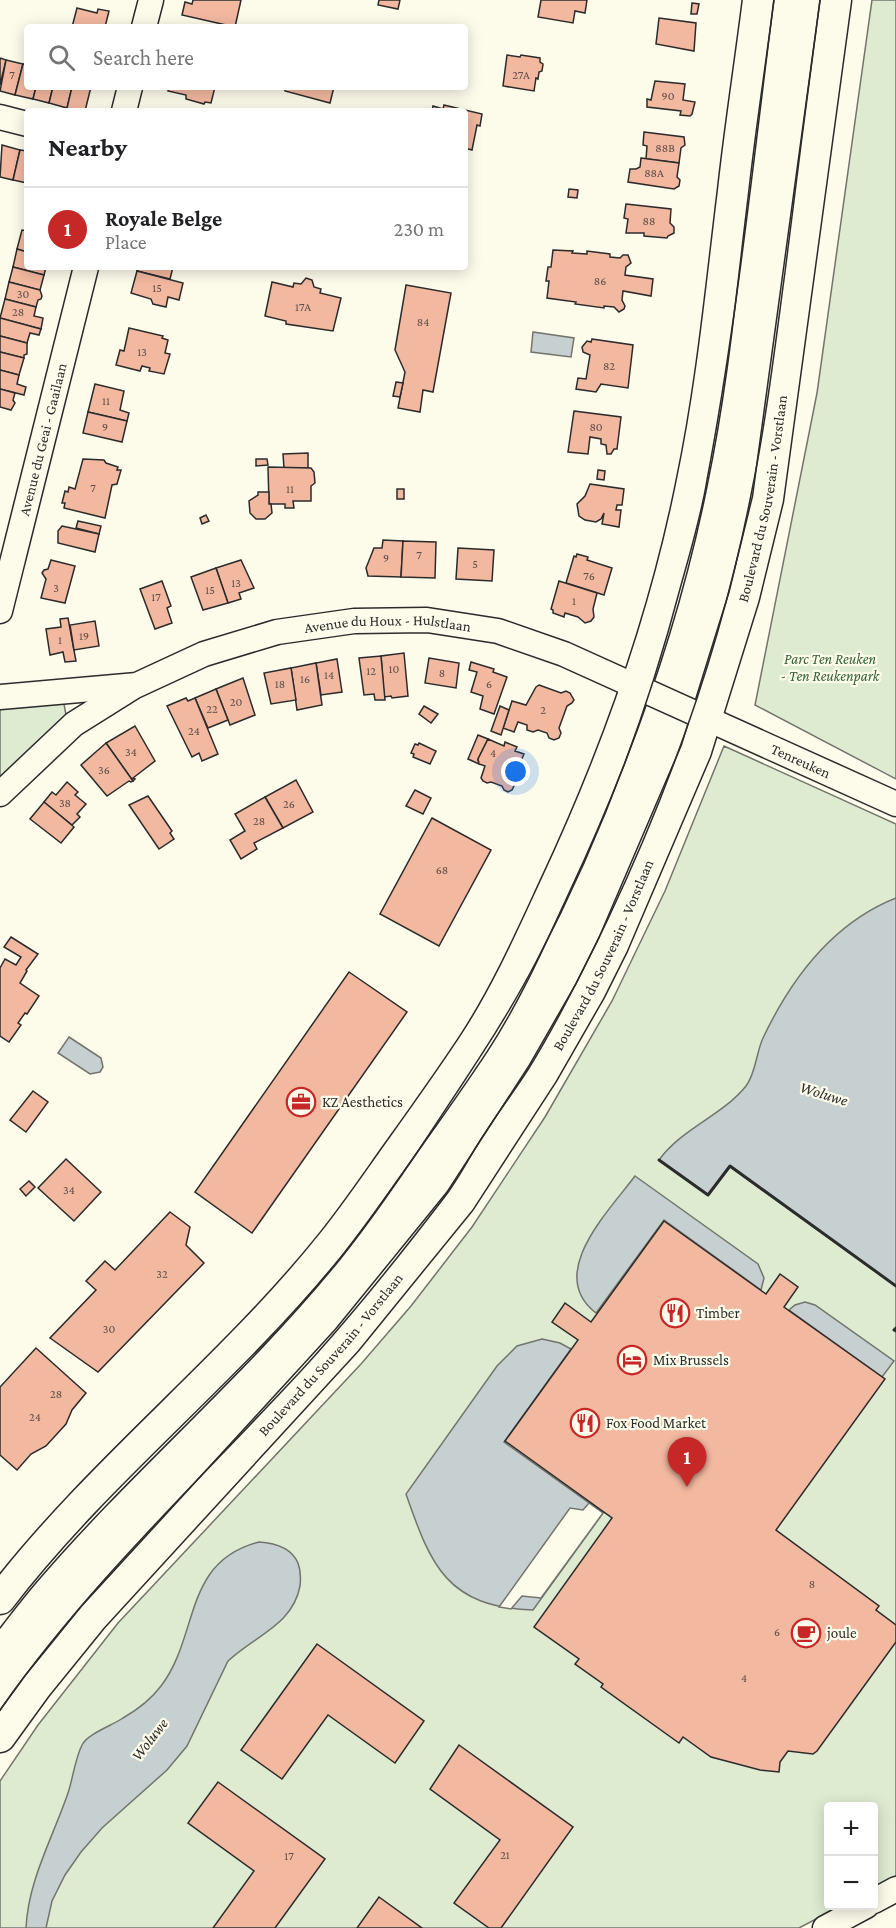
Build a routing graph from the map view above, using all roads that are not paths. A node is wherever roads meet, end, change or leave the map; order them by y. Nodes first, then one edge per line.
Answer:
1 (151, 0) edge
2 (758, 0) edge
3 (836, 0) edge
4 (145, 24) edge
5 (129, 90) edge
6 (125, 108) edge
7 (0, 117) edge
8 (24, 123) edge
9 (85, 270) edge
10 (0, 611) edge
11 (137, 685) junction
12 (637, 686) junction
13 (0, 697) edge
14 (707, 717) junction
15 (0, 794) edge
16 (896, 804) edge
17 (0, 1599) edge
18 (0, 1737) edge
19 (896, 1889) edge
20 (878, 1898) edge
21 (857, 1910) edge
22 (825, 1928) edge

1 - 4 street
2 - 12 main road
3 - 14 main road, Boulevard du Souverain - Vorstlaan
5 - 6 street
7 - 8 street
9 - 10 street, Avenue du Geai - Gaailaan
11 - 12 street, Avenue du Houx - Hulstlaan
11 - 13 street, Avenue du Houx - Hulstlaan
11 - 15 street, Avenue du Houx - Hulstlaan
12 - 14 street, Avenue du Houx - Hulstlaan
12 - 17 main road
14 - 16 street, Tenreuken
14 - 18 main road, Boulevard du Souverain - Vorstlaan
19 - 20 street
21 - 22 street

